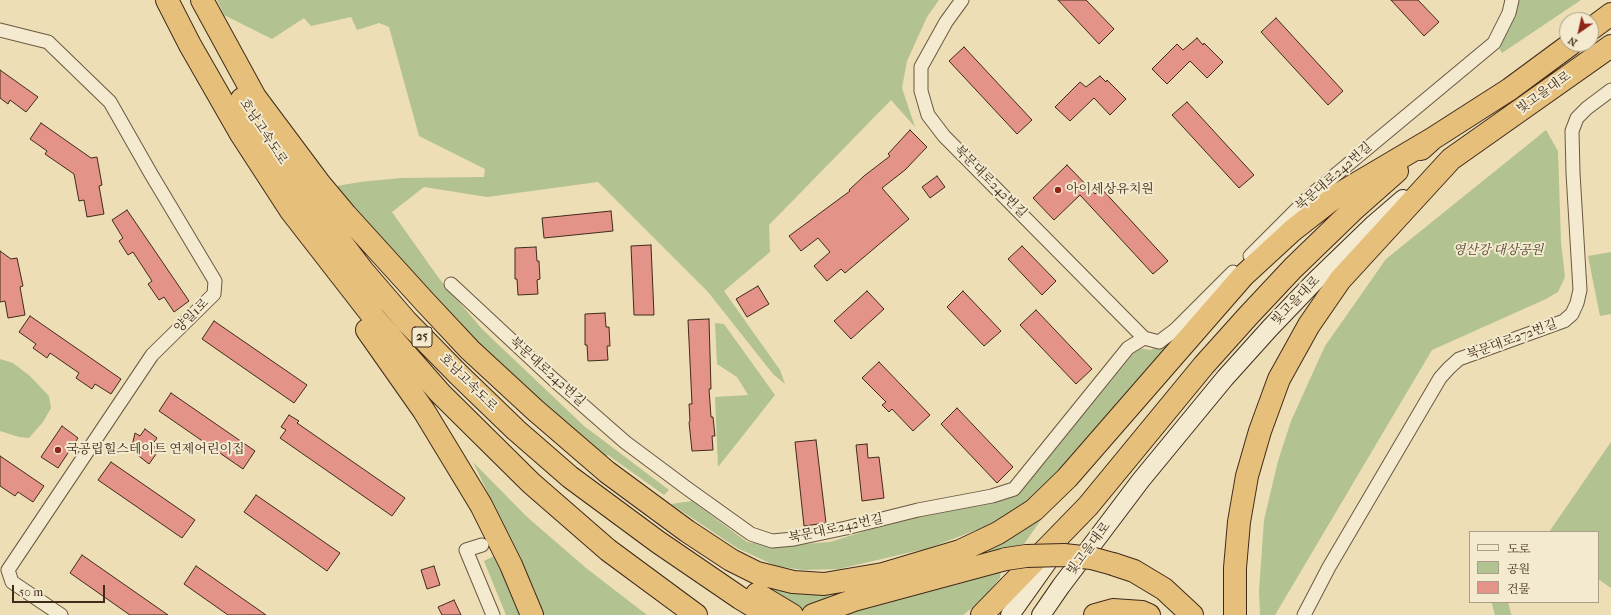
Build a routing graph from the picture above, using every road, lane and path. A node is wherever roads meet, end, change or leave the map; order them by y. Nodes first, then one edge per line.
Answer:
1 (167, 0) edge
2 (187, 0) edge
3 (202, 0) edge
4 (962, 0) edge
5 (1512, 0) edge
6 (1611, 14) edge
7 (1599, 23) edge
8 (0, 30) edge
9 (1611, 46) edge
10 (1559, 52) edge
11 (1611, 90) edge
12 (256, 97) junction
13 (1432, 140) junction
14 (1451, 159) junction
15 (291, 211) junction
16 (451, 284) dead end
17 (1144, 338) junction
18 (1088, 506) junction
19 (482, 545) dead end
20 (743, 592) junction
21 (61, 615) edge
22 (493, 615) edge
23 (532, 615) edge
24 (696, 615) edge
25 (768, 615) edge
26 (792, 615) edge
27 (813, 615) edge
28 (982, 615) edge
29 (1010, 615) edge
30 (1041, 615) edge
31 (1096, 615) edge
32 (1149, 615) edge
33 (1192, 615) edge
34 (1235, 615) edge
35 (1304, 615) edge

1 - 15 highway, 호남고속도로 / 25
2 - 20 highway, 호남고속도로 / 25
3 - 12 highway
4 - 17 street, 북문대로242번길
5 - 17 street, 북문대로242번길
6 - 7 highway
8 - 21 street, 양일1로
9 - 14 highway, 빛고을대로
10 - 13 highway, 빛고을대로
11 - 35 street, 북문대로272번길
12 - 13 highway
12 - 20 highway
13 - 18 highway, 빛고을대로
14 - 30 main road, 빛고을대로
14 - 34 highway
15 - 23 highway
15 - 24 highway, 호남고속도로 / 25
16 - 17 street, 북문대로242번길
18 - 28 highway
18 - 29 main road, 빛고을대로
19 - 22 street
20 - 25 highway, 호남고속도로 / 25
20 - 26 highway
27 - 33 highway, bridge
31 - 32 highway

